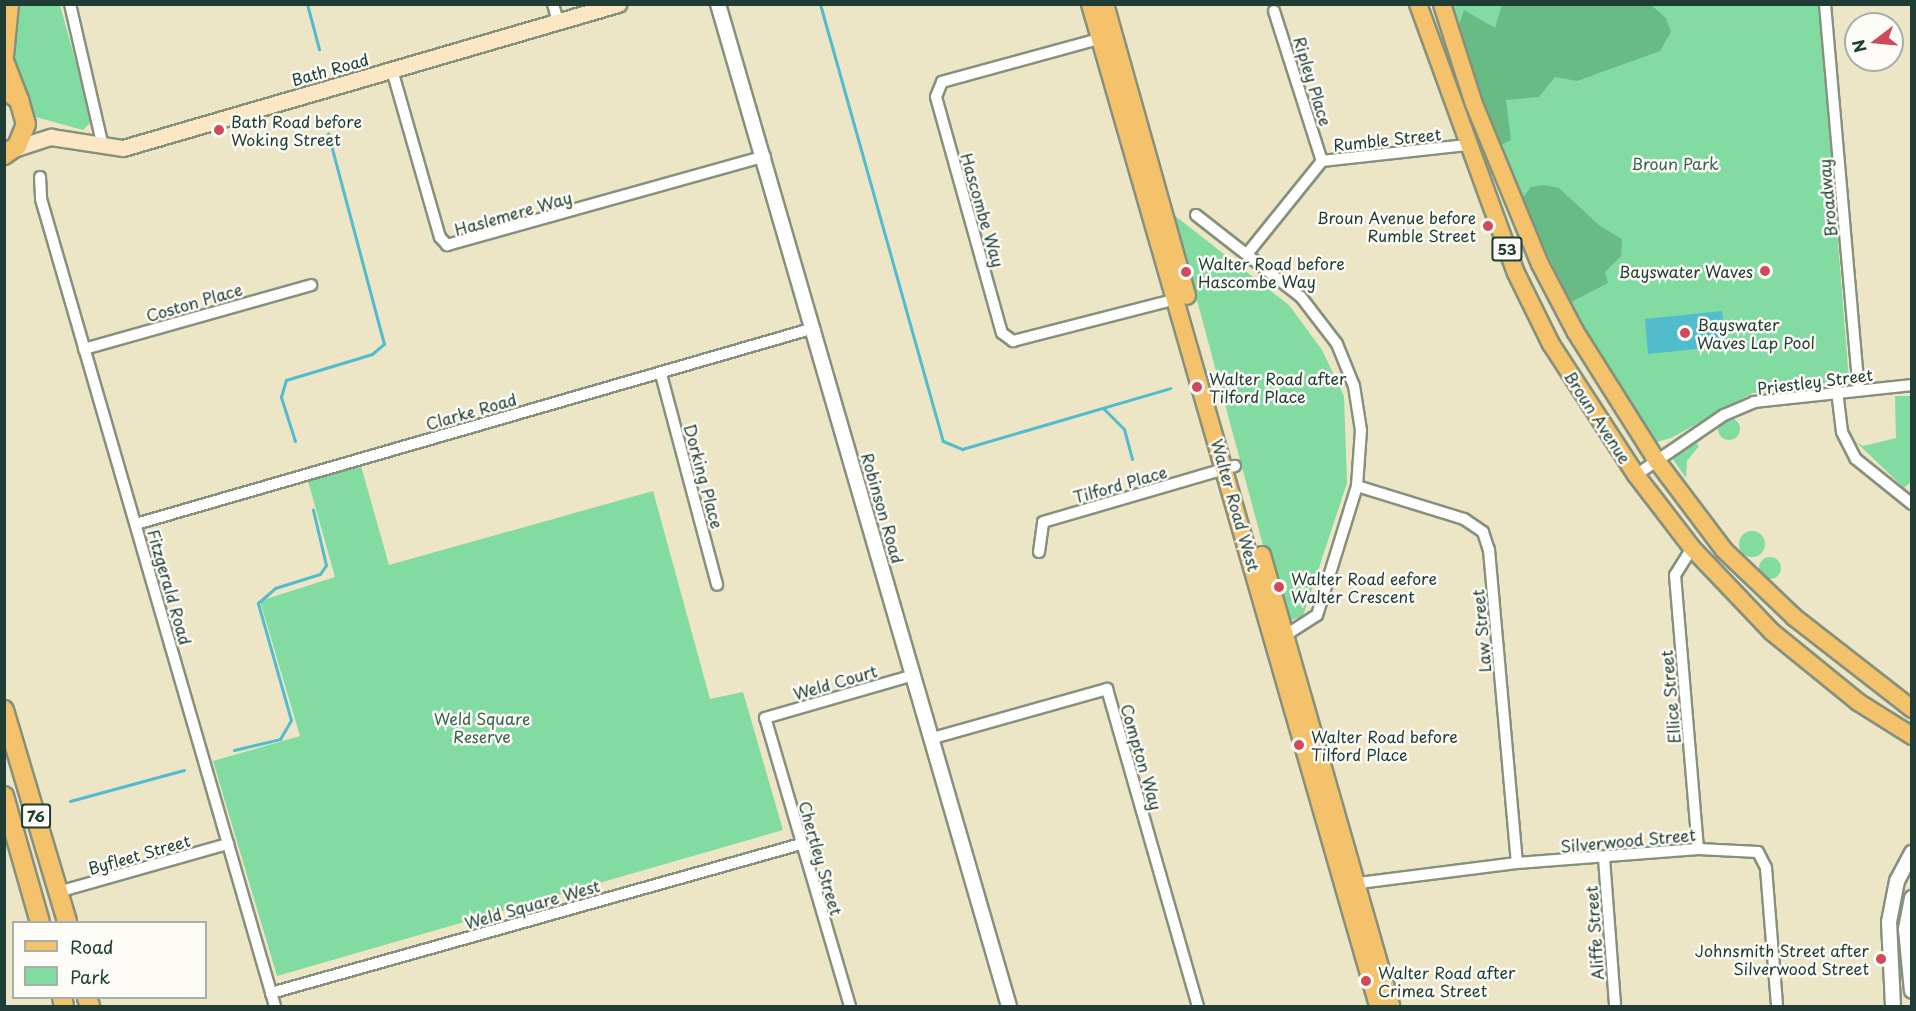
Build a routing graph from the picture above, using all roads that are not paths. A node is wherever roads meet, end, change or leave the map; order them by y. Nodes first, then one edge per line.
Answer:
1 (9, 4) edge
2 (70, 4) edge
3 (553, 4) edge
4 (618, 4) edge
5 (718, 4) edge
6 (1090, 4) edge
7 (1106, 4) edge
8 (1418, 4) edge
9 (1442, 4) edge
10 (1825, 4) edge
11 (727, 11) edge
12 (1274, 11) dead end
13 (558, 22) junction
14 (1107, 37) junction
15 (4, 56) edge
16 (4, 61) edge
17 (392, 70) junction
18 (4, 89) edge
19 (22, 106) junction
20 (51, 137) junction
21 (1466, 145) junction
22 (104, 147) junction
23 (7, 154) edge
24 (765, 156) junction
25 (1322, 161) junction
26 (40, 177) dead end
27 (1196, 215) dead end
28 (1247, 254) junction
29 (311, 285) dead end
30 (1181, 298) junction
31 (814, 328) junction
32 (84, 349) junction
33 (662, 374) junction
34 (1911, 386) edge
35 (1858, 389) junction
36 (1837, 391) junction
37 (1657, 461) junction
38 (1230, 467) junction
39 (1636, 475) junction
40 (1357, 486) junction
41 (1911, 504) edge
42 (136, 524) junction
43 (1692, 548) junction
44 (1039, 552) dead end
45 (717, 585) dead end
46 (1280, 638) junction
47 (914, 675) junction
48 (1911, 709) edge
49 (4, 710) edge
50 (765, 718) joint
51 (1911, 736) edge
52 (933, 738) junction
53 (27, 785) junction
54 (4, 794) edge
55 (228, 844) junction
56 (801, 844) junction
57 (1698, 849) junction
58 (1911, 853) edge
59 (1604, 858) junction
60 (1517, 863) junction
61 (1350, 885) junction
62 (58, 892) junction
63 (1911, 898) edge
64 (40, 921) edge
65 (67, 921) edge
66 (1911, 991) edge
67 (271, 993) junction
68 (275, 1006) edge
69 (850, 1006) edge
70 (1009, 1006) edge
71 (1198, 1006) edge
72 (1378, 1006) edge
73 (1392, 1006) edge
74 (1615, 1006) edge
75 (1777, 1006) edge
76 (1893, 1006) edge

1 - 15 highway
2 - 22 street
3 - 13 street
4 - 13 main road, Bath Road
5 - 11 street, Robinson Road
6 - 14 main road, Walter Road West
7 - 14 main road, Walter Road West
8 - 21 main road, Broun Avenue / 53
9 - 37 main road, Broun Avenue / 53
10 - 35 street, Broadway
11 - 24 street, Robinson Road
12 - 25 street, Ripley Place
13 - 17 main road, Bath Road
14 - 30 main road, Walter Road West
14 - 30 street, Hascombe Way
16 - 19 highway
17 - 22 main road, Bath Road
17 - 24 street, Haslemere Way
18 - 19 highway
19 - 20 main road
19 - 23 highway
20 - 22 main road, Bath Road
20 - 23 main road, Bath Road
21 - 25 street, Rumble Street
21 - 39 main road, Broun Avenue / 53
24 - 31 street, Robinson Road
25 - 28 street, Rumble Street
26 - 32 street, Fitzgerald Road
27 - 28 street
28 - 40 street
29 - 32 street, Coston Place
30 - 38 main road, Walter Road West
31 - 33 street, Clarke Road
31 - 47 street, Robinson Road
32 - 42 street, Fitzgerald Road
33 - 42 street, Clarke Road
33 - 45 street, Dorking Place
34 - 35 street, Priestley Street
35 - 36 street, Priestley Street
36 - 37 street, Priestley Street
36 - 41 street
37 - 39 street, Priestley Street
37 - 48 main road, Broun Avenue / 53
38 - 44 street, Tilford Place
38 - 46 main road, Walter Road West
39 - 43 main road, Broun Avenue / 53
40 - 46 street
40 - 60 street, Law Street
42 - 55 street, Fitzgerald Road
43 - 51 main road, Broun Avenue / 53
43 - 57 street, Ellice Street
46 - 61 main road, Walter Road West
47 - 50 street, Weld Court
47 - 52 street, Robinson Road
49 - 53 highway, 76
50 - 56 street, Chertley Street
52 - 70 street, Robinson Road
52 - 71 street, Compton Way
53 - 54 street
53 - 62 highway, 76
54 - 64 highway, 76
55 - 62 street, Byfleet Street
55 - 67 street, Fitzgerald Road
56 - 67 street, Weld Square West
56 - 69 street, Chertley Street
57 - 59 street, Silverwood Street
57 - 75 street, Silverwood Street
58 - 76 street
59 - 60 street, Silverwood Street
59 - 74 street, Aliffe Street
60 - 61 street, Silverwood Street
61 - 72 main road, Walter Road West
61 - 73 main road, Walter Road West
62 - 65 highway, 76
63 - 66 street
67 - 68 street, Fitzgerald Road

